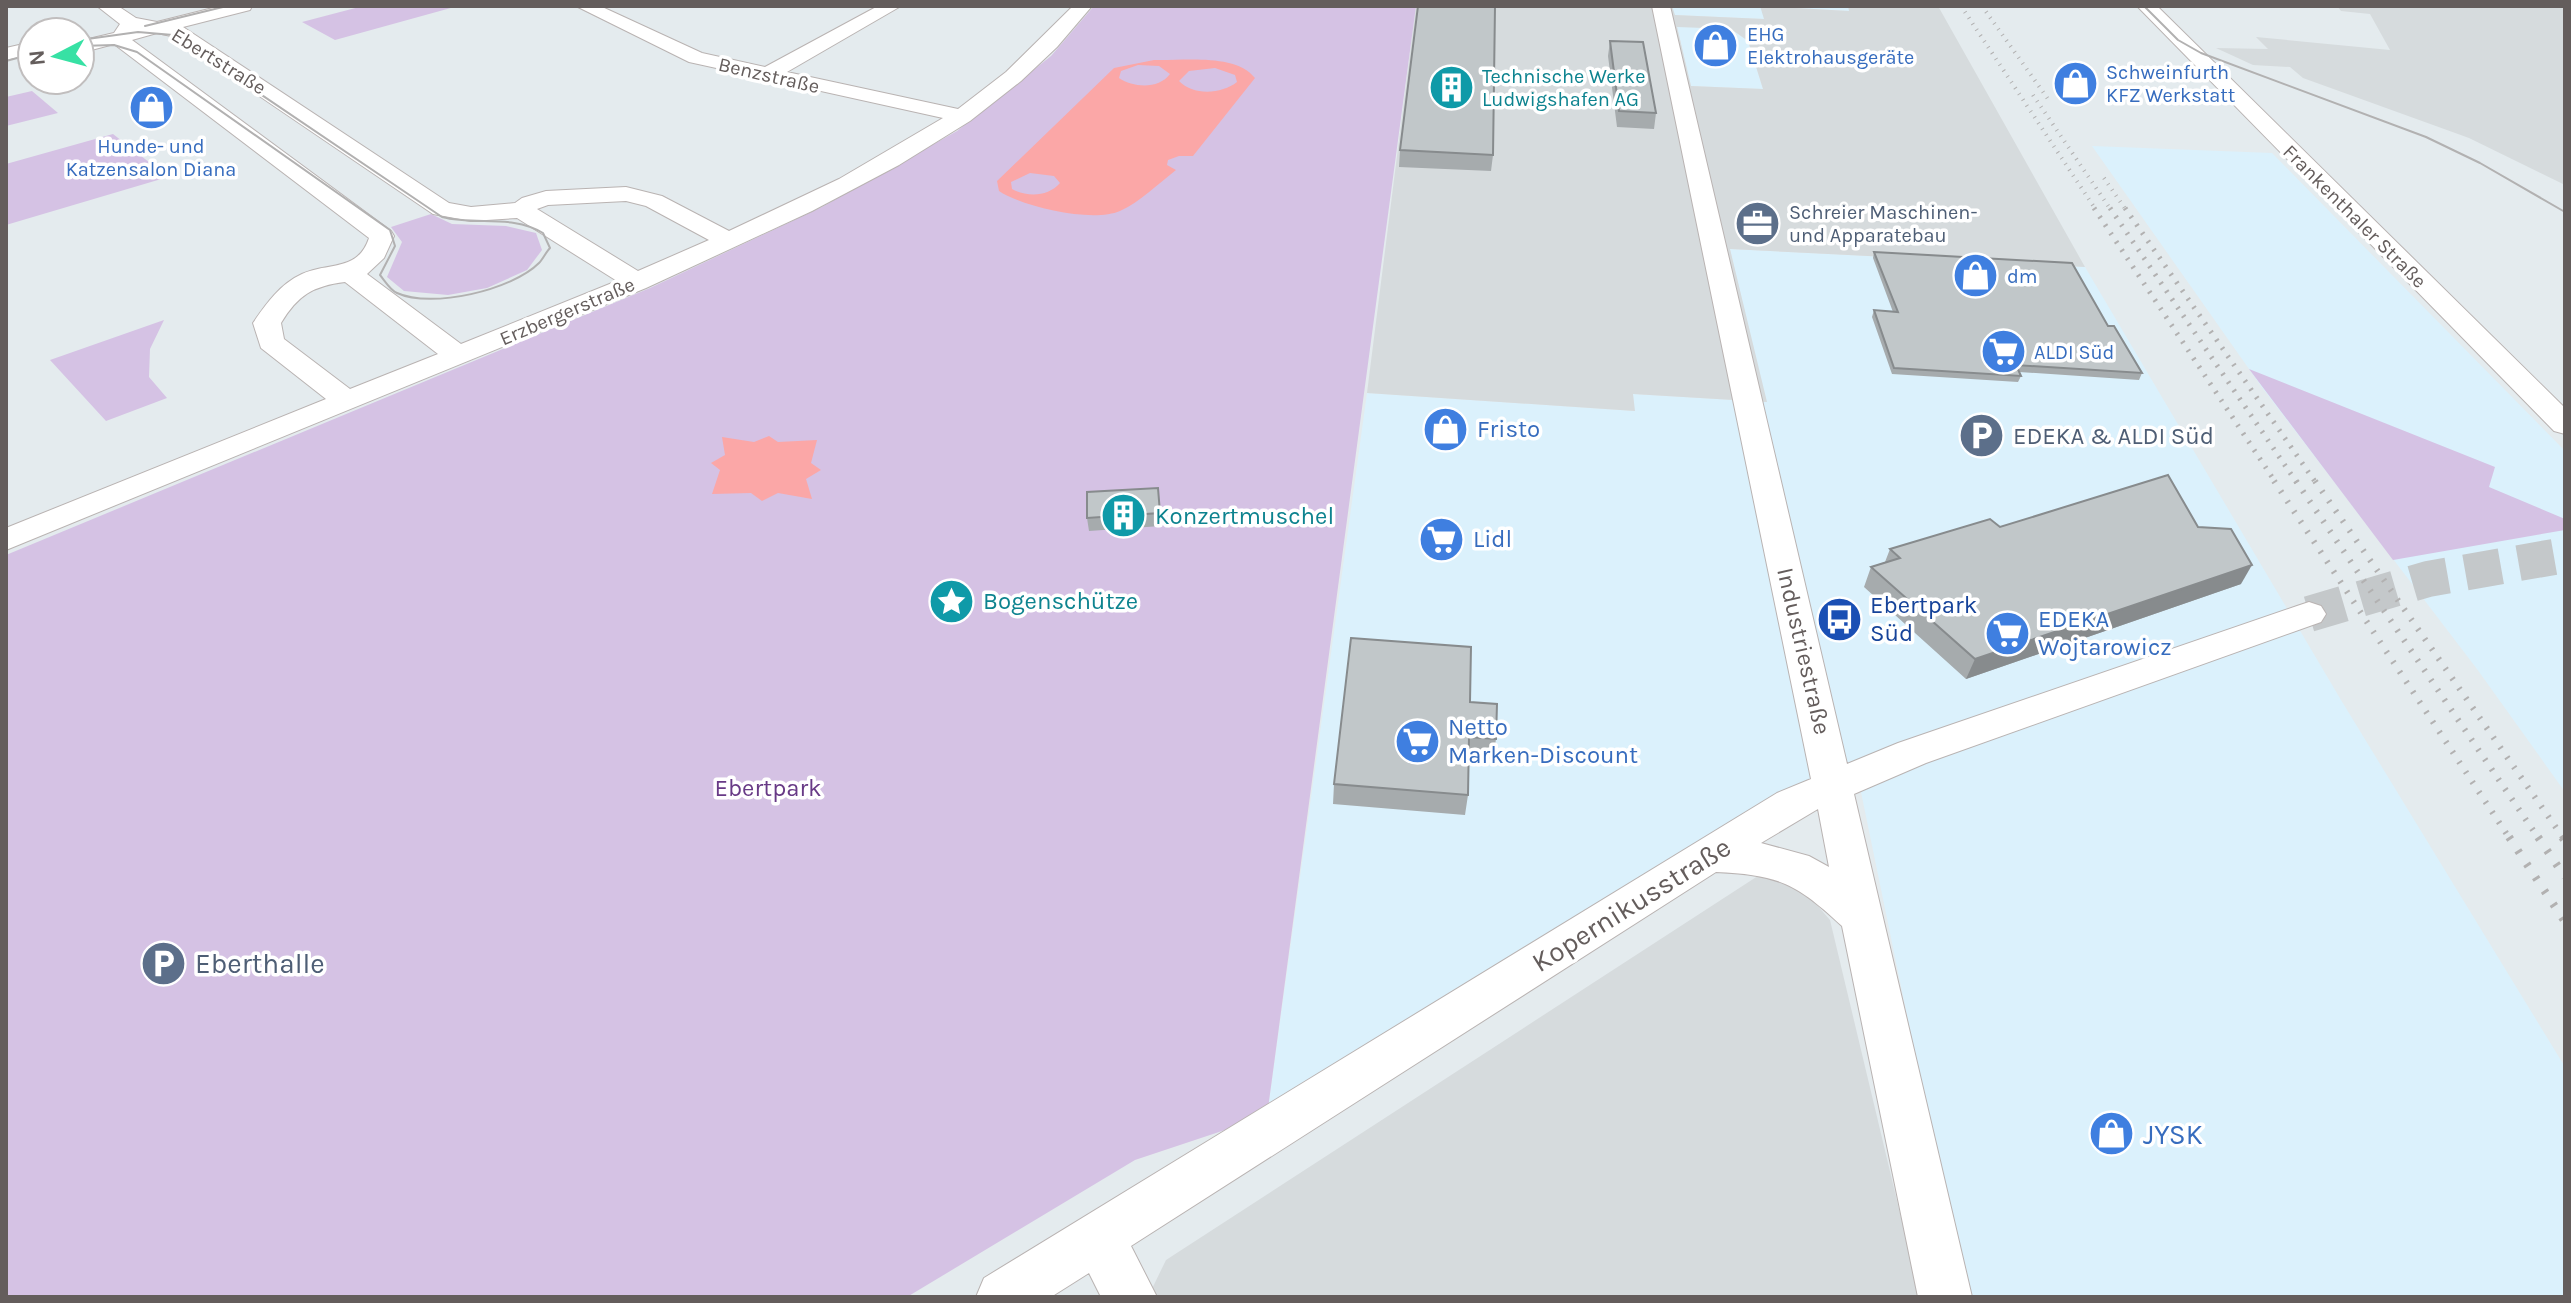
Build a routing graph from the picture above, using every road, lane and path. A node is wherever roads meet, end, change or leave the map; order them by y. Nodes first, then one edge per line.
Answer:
1 (106, 6) edge
2 (199, 6) edge
3 (243, 6) edge
4 (585, 6) edge
5 (892, 6) edge
6 (1083, 6) edge
7 (1661, 6) edge
8 (2146, 6) edge
9 (635, 10) dead end
10 (609, 17) junction
11 (162, 26) junction
12 (126, 30) junction
13 (96, 33) edge
14 (96, 41) edge
15 (766, 75) junction
16 (962, 116) junction
17 (522, 210) junction
18 (729, 241) junction
19 (349, 273) junction
20 (637, 282) junction
21 (459, 356) junction
22 (347, 401) junction
23 (2565, 425) edge
24 (9, 535) edge
25 (2309, 614) tunnel mouth
26 (1834, 785) junction
27 (1710, 855) junction
28 (1862, 918) junction
29 (1098, 1238) junction
30 (1003, 1297) edge
31 (1130, 1297) edge
32 (1945, 1297) edge

1 - 12 street
2 - 12 street
3 - 11 street
4 - 10 street, Benzstraße
5 - 15 street
6 - 16 street, Erzbergerstraße
7 - 26 street, Industriestraße
8 - 23 street, Frankenthaler Straße
9 - 10 street
10 - 15 street, Benzstraße
11 - 12 street, Ebertstraße
11 - 17 street, Ebertstraße
12 - 13 street
12 - 14 street
12 - 19 street, Ebertstraße
15 - 16 street, Benzstraße
16 - 18 street, Erzbergerstraße
17 - 18 street, Ebertstraße
17 - 20 street
18 - 20 street, Erzbergerstraße
19 - 21 street
19 - 22 street, Ebertstraße
20 - 21 street, Erzbergerstraße
21 - 22 street, Erzbergerstraße
22 - 24 street, Erzbergerstraße
25 - 26 street, Kopernikusstraße
26 - 27 street, Kopernikusstraße
26 - 28 street, Industriestraße
27 - 28 street
27 - 29 street, Kopernikusstraße
28 - 32 street, Industriestraße
29 - 30 street, Kopernikusstraße
29 - 31 street

